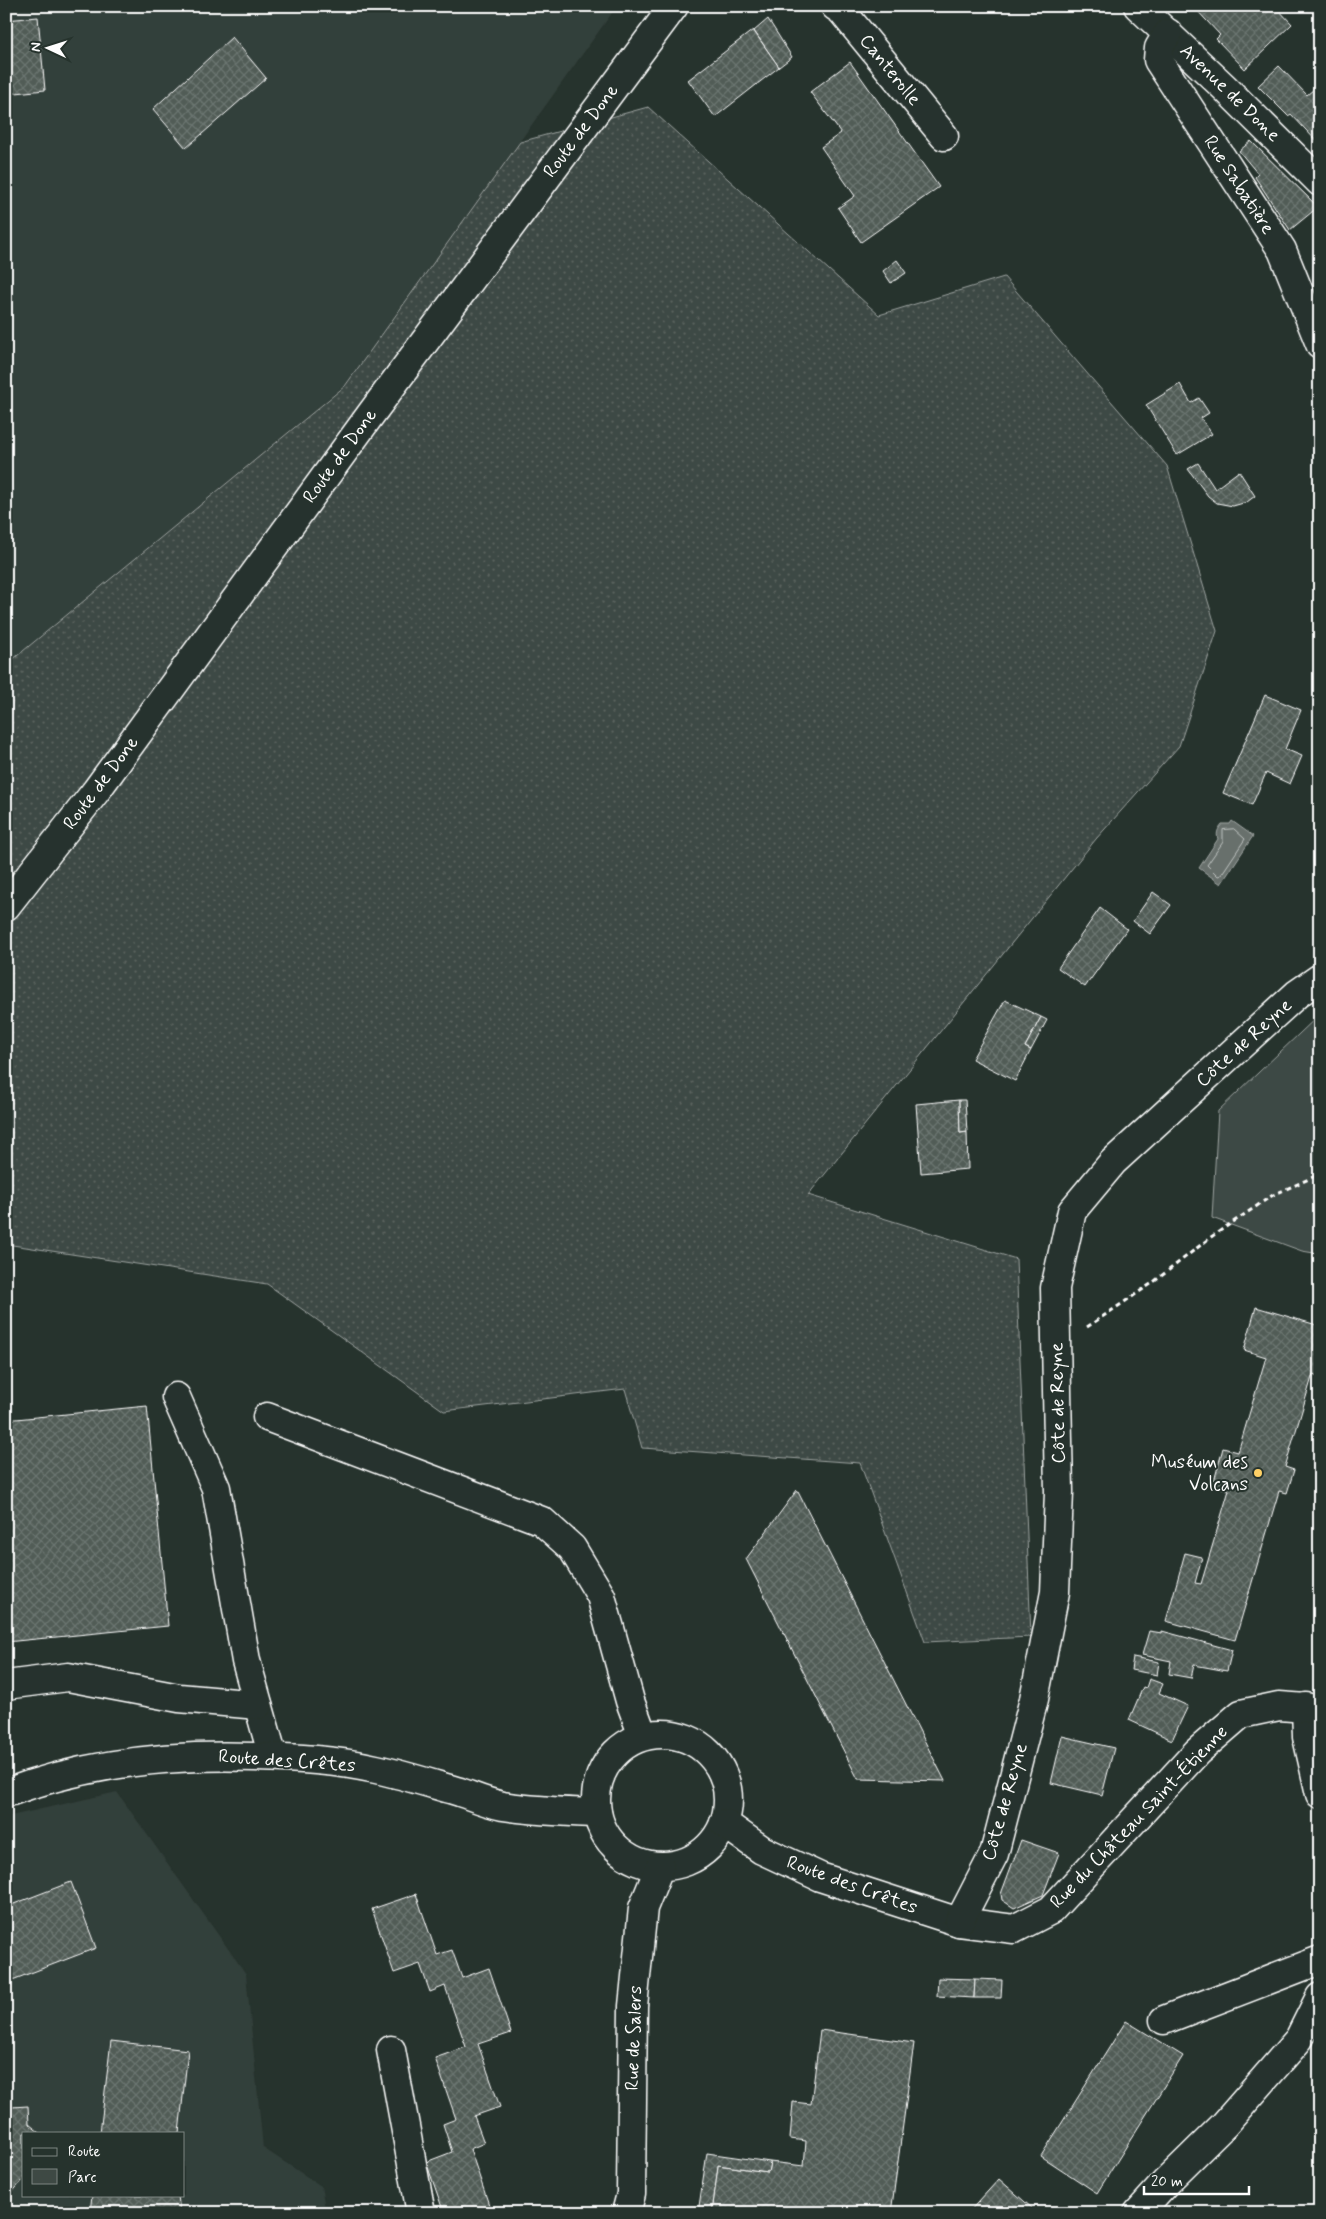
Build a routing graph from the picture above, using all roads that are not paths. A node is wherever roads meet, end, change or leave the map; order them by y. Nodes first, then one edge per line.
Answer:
1 (674, 6) edge
2 (835, 6) edge
3 (1138, 6) edge
4 (1168, 33) junction
5 (944, 136) dead end
6 (1320, 182) edge
7 (1320, 344) edge
8 (6, 906) edge
9 (1320, 978) edge
10 (176, 1397) dead end
11 (267, 1416) dead end
12 (6, 1685) edge
13 (258, 1705) junction
14 (1313, 1708) edge
15 (643, 1736) junction
16 (273, 1757) junction
17 (6, 1793) edge
18 (1320, 1794) edge
19 (597, 1813) junction
20 (724, 1823) junction
21 (660, 1866) junction
22 (959, 1922) junction
23 (1320, 1960) edge
24 (1320, 1997) edge
25 (1164, 2020) dead end
26 (391, 2050) dead end
27 (421, 2213) edge
28 (626, 2213) edge
29 (1138, 2213) edge

1 - 8 street, Route de Done
2 - 5 street, Canterolle
3 - 4 street, Avenue de Done
4 - 6 street, Avenue de Done
4 - 7 street, Rue Sabatière
9 - 22 street, Côte de Reyne
10 - 13 street
11 - 15 street
12 - 13 street
13 - 16 street
14 - 18 street
14 - 22 street, Rue du Château Saint-Étienne
15 - 19 street
15 - 20 street
16 - 17 street, Route des Crêtes
16 - 19 street, Route des Crêtes
19 - 21 street
20 - 21 street
20 - 22 street, Route des Crêtes
21 - 28 street, Rue de Salers
23 - 25 street
24 - 29 street
26 - 27 street

